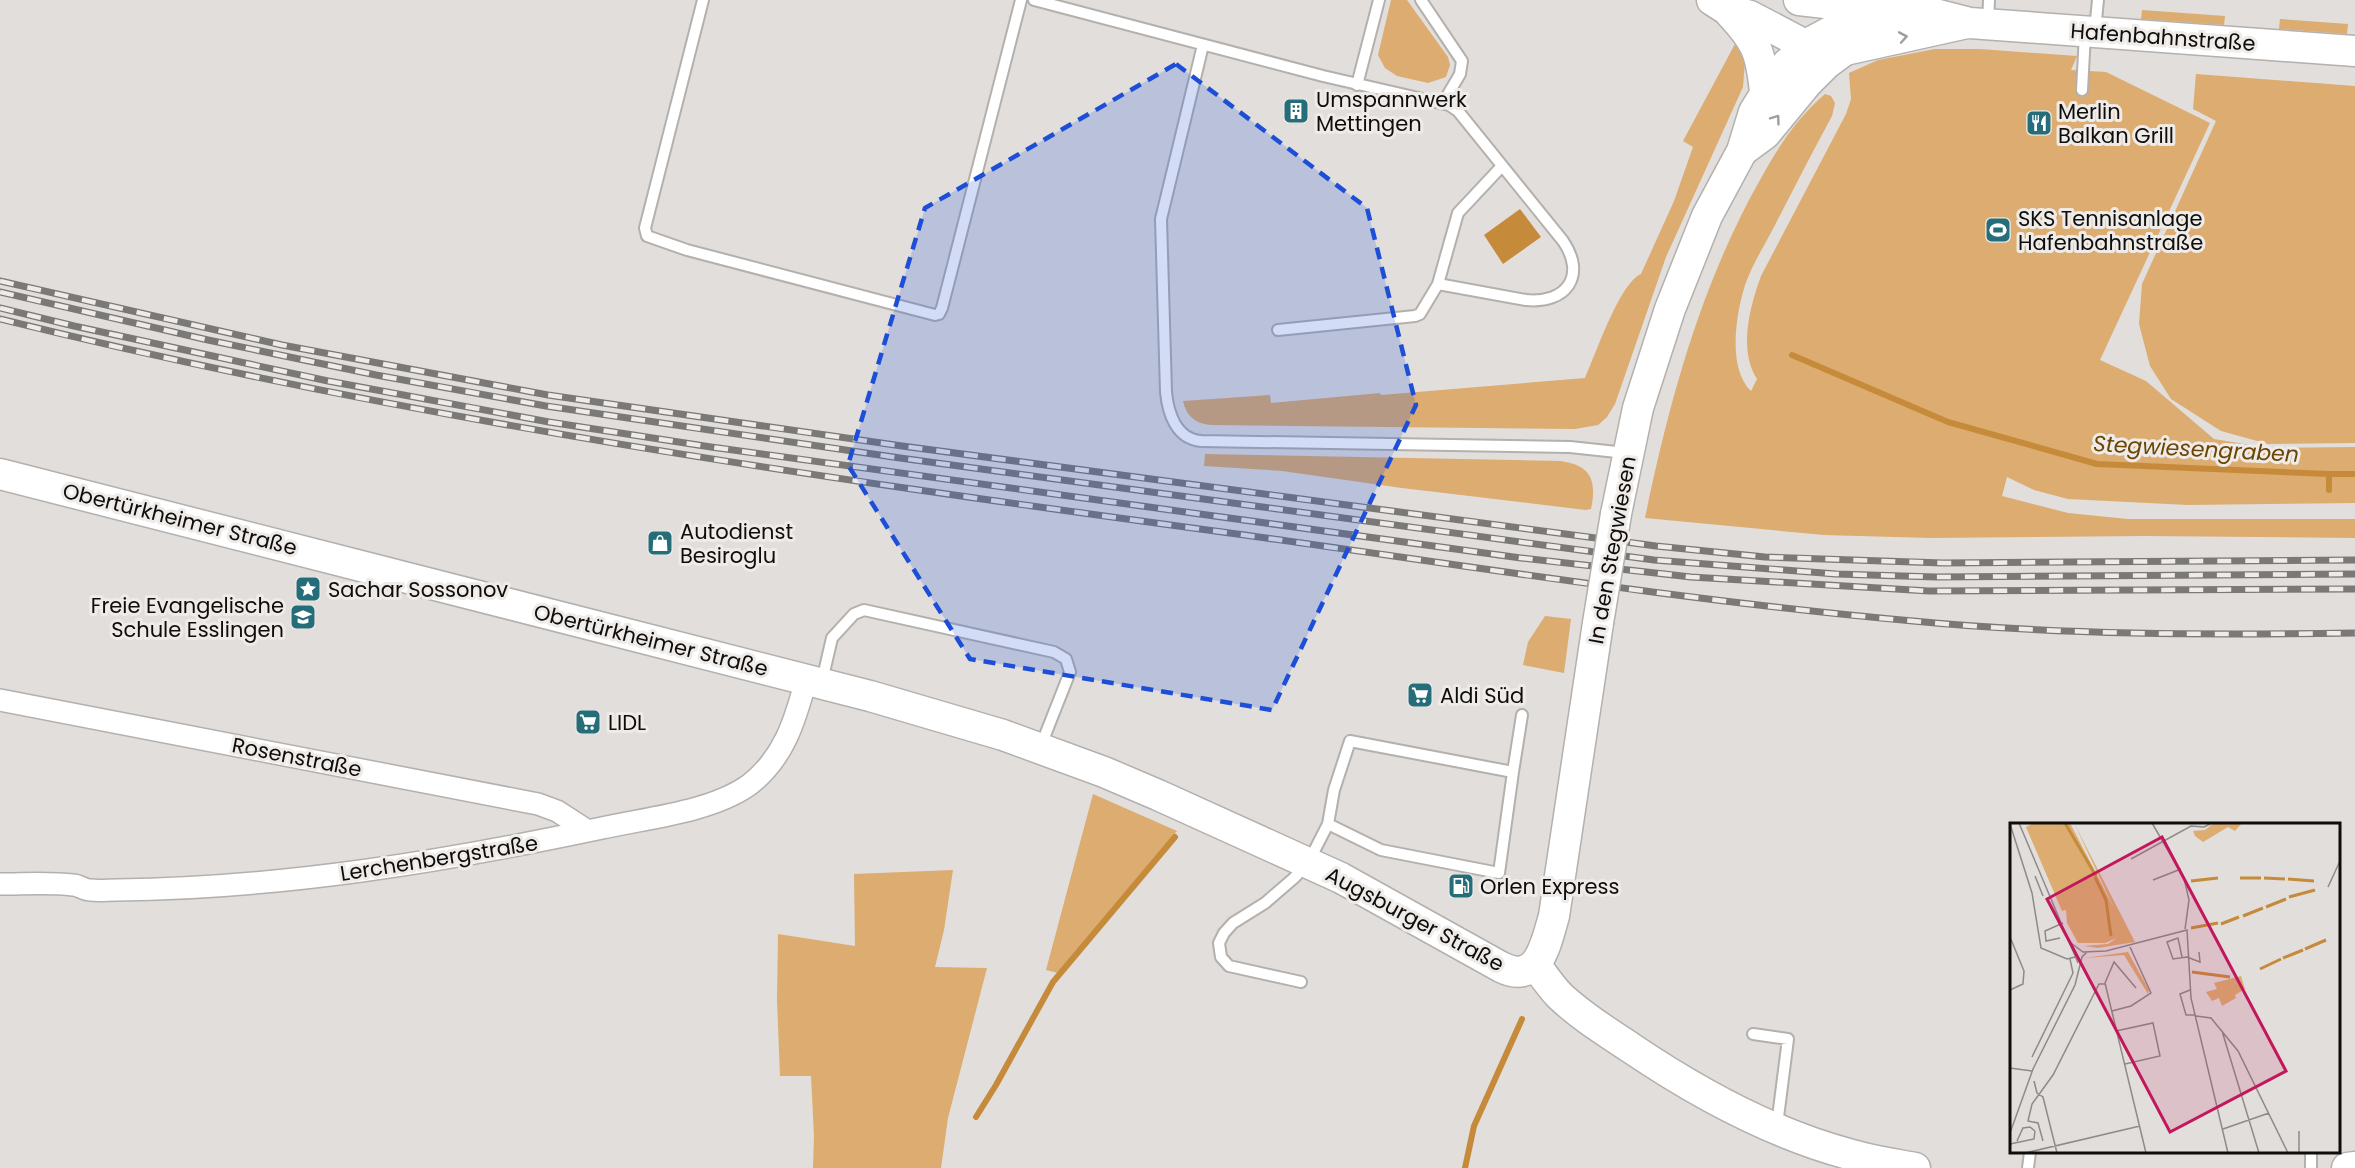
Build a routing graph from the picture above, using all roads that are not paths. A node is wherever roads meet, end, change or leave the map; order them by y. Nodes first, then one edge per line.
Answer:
1 (703, 0) edge
2 (1021, 0) edge
3 (1034, 0) edge
4 (1378, 0) edge
5 (1421, 0) edge
6 (1788, 0) edge
7 (1799, 0) edge
8 (2098, 0) edge
9 (1719, 4) edge
10 (1907, 10) junction
11 (1982, 16) edge
12 (2090, 31) junction
13 (1203, 45) junction
14 (1823, 45) junction
15 (2355, 51) edge
16 (1357, 85) junction
17 (2082, 90) dead end
18 (1765, 92) junction
19 (1443, 103) junction
20 (1742, 151) junction
21 (1502, 166) junction
22 (1438, 284) junction
23 (1278, 330) dead end
24 (1629, 454) junction
25 (0, 474) edge
26 (814, 682) junction
27 (0, 700) edge
28 (1522, 715) dead end
29 (1040, 748) junction
30 (1513, 772) junction
31 (1188, 809) joint
32 (1328, 824) junction
33 (588, 831) junction
34 (1308, 862) junction
35 (0, 884) edge
36 (1535, 964) junction
37 (1301, 982) dead end
38 (1753, 1034) dead end
39 (1776, 1128) junction
40 (2030, 1153) edge
41 (2355, 1167) edge
42 (1915, 1168) edge
43 (2028, 1168) edge
44 (2347, 1168) edge

1 - 2 lane
3 - 13 lane
4 - 16 lane
5 - 19 lane
6 - 14 main road
7 - 10 main road, Hafenbahnstraße
8 - 12 lane
9 - 14 main road
9 - 18 main road
10 - 11 main road, Hafenbahnstraße
10 - 14 main road, Hafenbahnstraße
11 - 12 main road, Hafenbahnstraße
14 -> 11 main road, Hafenbahnstraße
12 - 15 main road, Hafenbahnstraße
12 - 17 lane
13 - 16 lane
13 - 24 lane
14 - 18 main road, In den Stegwiesen
20 -> 14 main road, In den Stegwiesen
16 - 19 lane
18 - 20 main road, In den Stegwiesen
19 - 21 lane
20 - 24 main road, In den Stegwiesen
21 - 22 lane
21 - 22 lane
22 - 23 lane
24 - 36 main road, In den Stegwiesen, bridge
25 - 26 main road, Obertürkheimer Straße
26 - 29 main road, Obertürkheimer Straße
26 - 29 lane
26 - 33 street, Lerchenbergstraße
27 - 33 street, Rosenstraße
28 - 30 lane
29 - 31 main road, Obertürkheimer Straße
30 - 32 lane
30 - 32 lane
31 - 34 main road, Augsburger Straße
32 - 34 lane
33 - 35 street, Lerchenbergstraße
34 - 36 main road, Augsburger Straße
34 - 37 lane
36 - 39 main road, Augsburger Straße
38 - 39 lane
39 - 42 main road, Augsburger Straße
40 - 43 lane
41 - 44 main road

